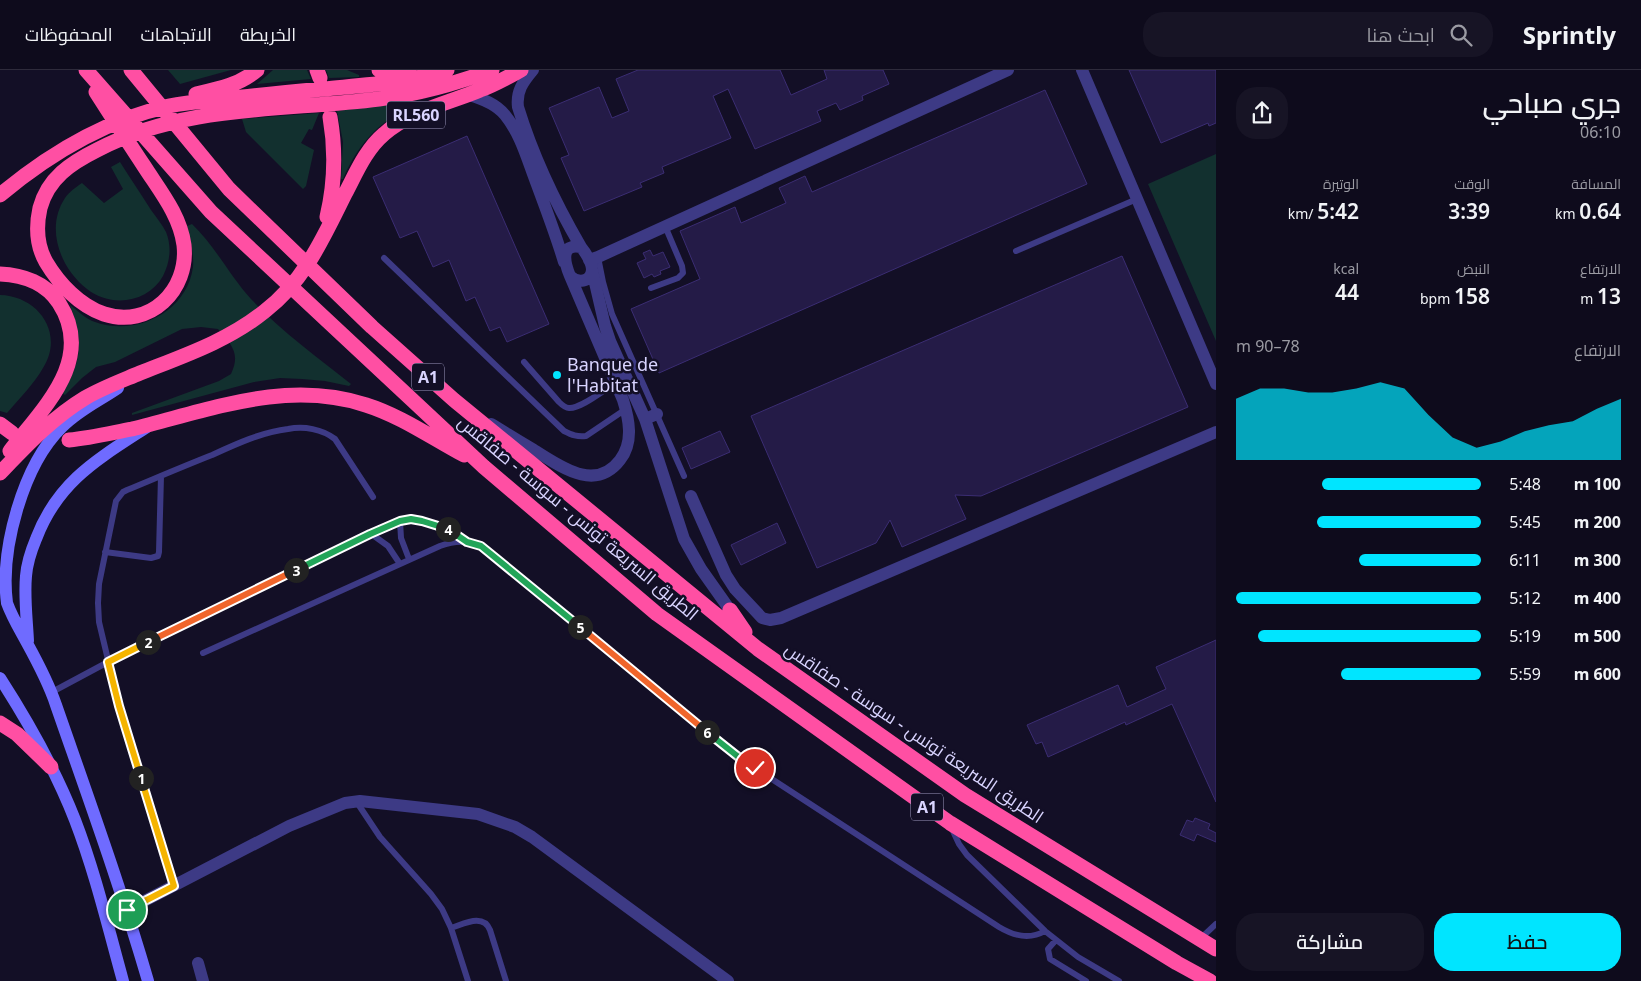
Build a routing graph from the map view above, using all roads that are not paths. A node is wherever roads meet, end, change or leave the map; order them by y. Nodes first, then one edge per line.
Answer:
1 (81, 70) edge
2 (86, 70) edge
3 (132, 70) edge
4 (137, 70) edge
5 (257, 70) edge
6 (378, 70) edge
7 (409, 70) edge
8 (447, 70) edge
9 (492, 70) edge
10 (521, 70) edge
11 (534, 70) edge
12 (1008, 70) edge
13 (1082, 70) edge
14 (151, 94) junction
15 (469, 94) junction
16 (247, 103) junction
17 (148, 111) junction
18 (330, 117) dead end
19 (0, 195) edge
20 (338, 197) junction
21 (1137, 199) junction
22 (665, 226) junction
23 (581, 248) junction
24 (1016, 251) dead end
25 (384, 258) dead end
26 (564, 262) junction
27 (593, 262) junction
28 (0, 274) edge
29 (570, 276) junction
30 (651, 288) dead end
31 (524, 362) dead end
32 (131, 377) junction
33 (616, 383) junction
34 (1216, 384) edge
35 (454, 400) junction
36 (626, 409) junction
37 (658, 414) junction
38 (645, 420) junction
39 (153, 424) junction
40 (1216, 432) edge
41 (69, 440) dead end
42 (0, 464) edge
43 (484, 467) junction
44 (0, 473) edge
45 (161, 476) junction
46 (684, 476) dead end
47 (691, 496) dead end
48 (373, 497) dead end
49 (400, 521) junction
50 (370, 534) junction
51 (467, 542) junction
52 (105, 552) junction
53 (410, 560) junction
54 (400, 564) junction
55 (730, 610) joint
56 (28, 644) junction
57 (758, 649) junction
58 (203, 653) dead end
59 (108, 662) junction
60 (0, 678) edge
61 (52, 692) junction
62 (0, 723) edge
63 (52, 768) junction
64 (356, 801) junction
65 (950, 823) junction
66 (174, 886) junction
67 (127, 910) junction
68 (1216, 924) edge
69 (451, 928) junction
70 (1045, 932) junction
71 (1056, 940) junction
72 (1199, 940) junction
73 (1216, 949) edge
74 (198, 962) dead end
75 (124, 981) edge
76 (148, 981) edge
77 (203, 981) edge
78 (468, 981) edge
79 (506, 981) edge
80 (728, 981) edge
81 (1086, 981) edge
82 (1118, 981) edge
83 (1210, 981) edge

1 - 16 highway
2 - 43 highway, الطريق السريعة تونس - سوسة - صفاقس / A1
3 - 14 highway, الطريق السريعة تونس - سوسة - صفاقس / A1
4 - 14 highway
5 - 17 highway
6 - 7 highway
8 - 16 highway, RL560
9 - 16 highway
10 - 15 highway, RL560
11 - 23 street
12 - 22 street
13 - 21 street
14 - 35 highway, الطريق السريعة تونس - سوسة - صفاقس / A1
15 - 20 highway, RL560
15 - 26 street
16 - 17 highway, RL560
17 - 19 highway, RL560
18 - 20 highway
20 - 32 highway, RL560
21 - 24 lane
21 - 34 street
22 - 27 street
22 - 30 lane
23 - 26 street
23 - 27 street
25 - 36 lane
26 - 29 street
27 - 29 street
27 - 37 lane
27 - 38 street
28 - 42 highway
29 - 33 street
31 - 33 lane
32 - 44 highway
32 - 56 main road
33 - 36 street
35 - 36 street
35 - 57 highway, الطريق السريعة تونس - سوسة - صفاقس / A1
37 - 38 street
37 - 46 lane
38 - 55 street
39 - 41 highway
39 - 43 highway
39 - 56 main road
40 - 47 street
43 - 65 highway, الطريق السريعة تونس - سوسة - صفاقس / A1
45 - 48 lane
45 - 52 lane
45 - 52 lane
49 - 50 lane
49 - 51 lane
49 - 53 lane
50 - 54 lane
50 - 59 lane
51 - 53 lane
51 - 70 lane
52 - 59 lane
53 - 54 lane
54 - 58 lane
55 - 57 highway
56 - 61 main road
57 - 72 highway, الطريق السريعة تونس - سوسة - صفاقس / A1
59 - 61 lane
59 - 66 lane
60 - 63 main road
61 - 67 main road
62 - 63 highway
63 - 75 main road
64 - 66 street
64 - 69 lane
64 - 80 street
65 - 70 lane
65 - 83 highway, الطريق السريعة تونس - سوسة - صفاقس / A1
66 - 67 street
67 - 76 main road
68 - 72 lane
69 - 78 lane
69 - 79 lane
70 - 71 lane
71 - 81 lane
71 - 82 lane
72 - 73 highway, الطريق السريعة تونس - سوسة - صفاقس / A1
74 - 77 street

